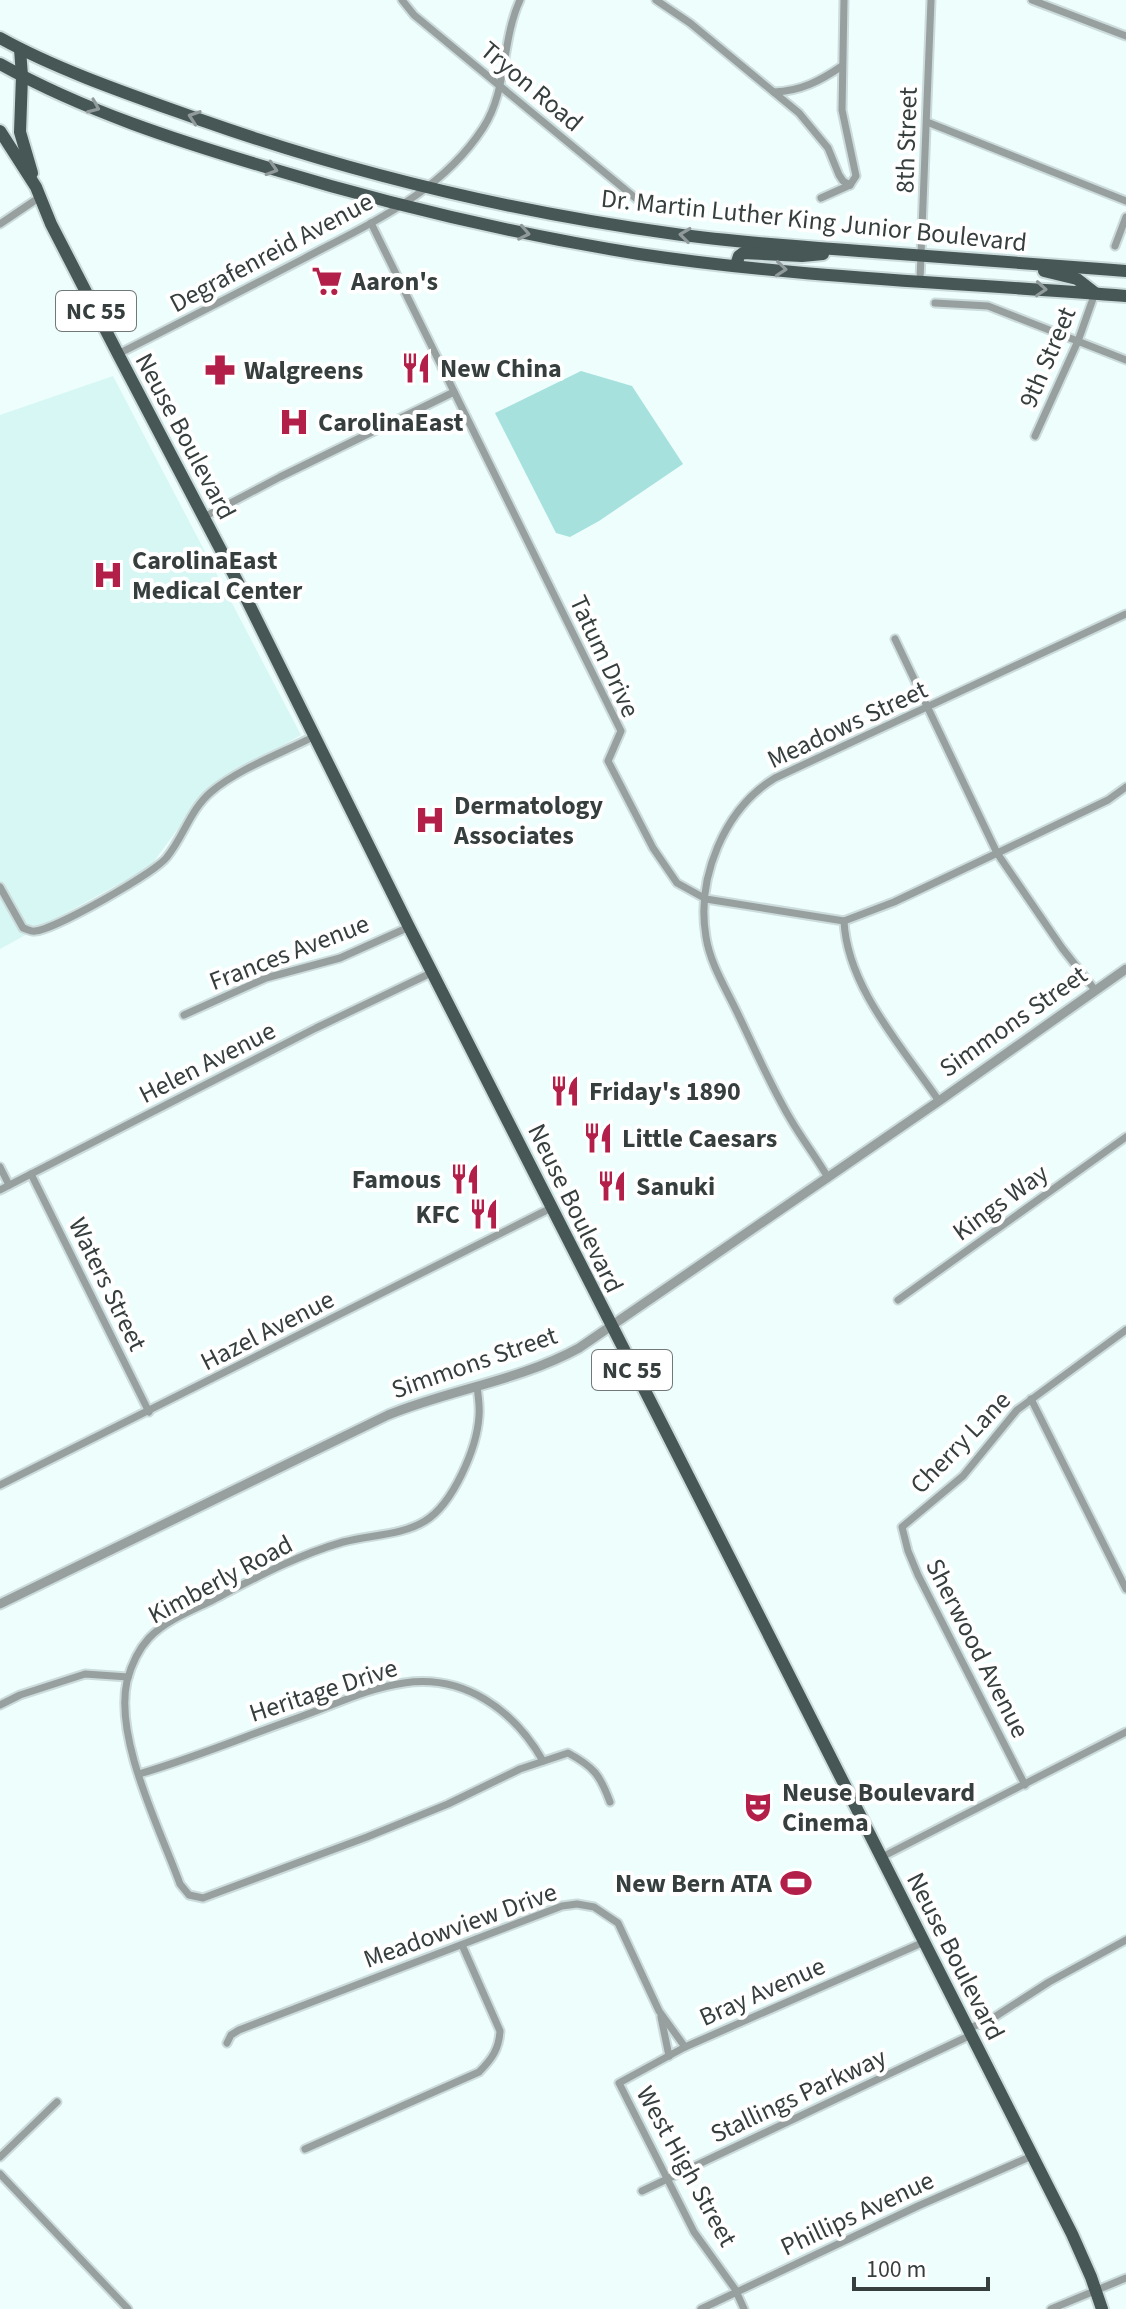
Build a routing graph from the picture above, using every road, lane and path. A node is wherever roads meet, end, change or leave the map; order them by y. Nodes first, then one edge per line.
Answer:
1 (402, 0) edge
2 (520, 0) edge
3 (656, 0) edge
4 (844, 0) edge
5 (931, 0) edge
6 (1032, 0) edge
7 (1126, 36) edge
8 (0, 38) edge
9 (20, 49) junction
10 (0, 64) edge
11 (842, 66) junction
12 (22, 76) junction
13 (500, 84) junction
14 (774, 92) junction
15 (927, 122) junction
16 (0, 131) edge
17 (850, 185) junction
18 (430, 187) junction
19 (38, 192) junction
20 (821, 198) dead end
21 (639, 201) dead end
22 (1126, 201) edge
23 (400, 206) junction
24 (1126, 217) edge
25 (371, 223) junction
26 (0, 224) edge
27 (1115, 246) dead end
28 (858, 251) junction
29 (922, 255) junction
30 (1005, 262) junction
31 (736, 265) junction
32 (1126, 271) edge
33 (920, 280) junction
34 (1095, 293) junction
35 (1126, 296) edge
36 (935, 303) dead end
37 (1078, 341) junction
38 (118, 354) junction
39 (1126, 360) edge
40 (454, 392) junction
41 (1035, 436) dead end
42 (204, 517) junction
43 (1126, 614) edge
44 (895, 639) dead end
45 (928, 709) junction
46 (313, 737) junction
47 (1126, 787) edge
48 (997, 853) junction
49 (0, 887) edge
50 (706, 899) junction
51 (844, 921) junction
52 (409, 927) junction
53 (1126, 969) edge
54 (433, 972) junction
55 (1095, 990) junction
56 (184, 1015) dead end
57 (939, 1101) junction
58 (1126, 1137) edge
59 (0, 1167) edge
60 (31, 1174) junction
61 (827, 1176) junction
62 (9, 1185) junction
63 (0, 1190) edge
64 (551, 1208) junction
65 (898, 1300) dead end
66 (611, 1328) junction
67 (1126, 1330) edge
68 (477, 1386) junction
69 (1031, 1399) junction
70 (149, 1412) junction
71 (1, 1483) edge
72 (902, 1527) joint
73 (1126, 1589) edge
74 (0, 1604) edge
75 (128, 1677) junction
76 (0, 1705) edge
77 (1126, 1732) edge
78 (543, 1761) junction
79 (139, 1774) junction
80 (1025, 1785) junction
81 (610, 1802) dead end
82 (882, 1857) junction
83 (1126, 1940) edge
84 (924, 1942) junction
85 (462, 1945) junction
86 (659, 2011) junction
87 (970, 2032) junction
88 (227, 2043) dead end
89 (685, 2047) junction
90 (669, 2056) junction
91 (619, 2083) joint
92 (57, 2102) dead end
93 (305, 2149) dead end
94 (1032, 2156) junction
95 (0, 2157) edge
96 (0, 2174) edge
97 (667, 2180) junction
98 (642, 2191) dead end
99 (1126, 2278) edge
100 (1095, 2290) junction
101 (736, 2292) junction
102 (128, 2309) edge
103 (701, 2309) edge
104 (744, 2309) edge
105 (1051, 2309) edge
106 (1102, 2309) edge

1 - 13 street, Tryon Road
2 - 13 street, Degrafenreid Avenue
3 - 14 street
4 - 11 street
5 - 15 street, 8th Street
6 - 7 street
8 - 9 main road, Dr. Martin Luther King Junior Boulevard
9 - 12 main road, NC 55
18 -> 9 main road, Dr. Martin Luther King Junior Boulevard
10 - 12 main road, Dr. Martin Luther King Junior Boulevard
11 - 14 street
11 - 17 street
12 - 19 main road, NC 55
12 -> 23 main road, Dr. Martin Luther King Junior Boulevard
13 - 18 street, Degrafenreid Avenue
13 - 21 street, Tryon Road
14 - 17 street
15 - 22 street
15 - 29 street, 8th Street
16 - 19 main road, Neuse Boulevard / NC 55
17 - 20 street
18 - 23 street, Degrafenreid Avenue
28 -> 18 main road, Dr. Martin Luther King Junior Boulevard
19 - 26 street
19 - 38 main road, Neuse Boulevard / NC 55
23 - 25 street, Degrafenreid Avenue
23 -> 31 main road, Dr. Martin Luther King Junior Boulevard
24 - 27 street
25 - 38 street, Degrafenreid Avenue
25 - 40 street, Tatum Drive
28 - 29 main road, Dr. Martin Luther King Junior Boulevard
28 - 31 main road
29 - 30 main road, Dr. Martin Luther King Junior Boulevard
29 - 33 street, 8th Street
30 - 32 main road, Dr. Martin Luther King Junior Boulevard
30 - 34 main road
31 -> 33 main road, Dr. Martin Luther King Junior Boulevard
33 -> 34 main road, Dr. Martin Luther King Junior Boulevard
34 - 35 main road, Dr. Martin Luther King Junior Boulevard
34 - 37 street, 9th Street
36 - 37 street
37 - 39 street
37 - 41 street, 9th Street
38 - 42 main road, Neuse Boulevard / NC 55
40 - 42 street
40 - 50 street, Tatum Drive
42 - 46 main road, Neuse Boulevard / NC 55
43 - 45 street, Meadows Street
44 - 45 street
45 - 48 street
45 - 50 street, Meadows Street
46 - 49 street
46 - 52 main road, Neuse Boulevard / NC 55
47 - 48 street, Tatum Drive
48 - 51 street, Tatum Drive
48 - 55 street
50 - 51 street, Tatum Drive
50 - 61 street, Meadows Street
51 - 57 street
52 - 54 main road, Neuse Boulevard / NC 55
52 - 56 street, Frances Avenue
53 - 55 street, Simmons Street
54 - 60 street, Helen Avenue
54 - 64 main road, Neuse Boulevard / NC 55
55 - 57 street, Simmons Street
57 - 61 street, Simmons Street
58 - 65 street, Kings Way
59 - 62 street
60 - 62 street, Helen Avenue
60 - 70 street, Waters Street
61 - 66 street, Simmons Street
62 - 63 street, Helen Avenue
64 - 66 main road, Neuse Boulevard / NC 55
64 - 70 street, Hazel Avenue
66 - 68 street, Simmons Street
66 - 82 main road, Neuse Boulevard / NC 55
67 - 69 street, Cherry Lane
68 - 74 street, Simmons Street
68 - 75 street, Kimberly Road
69 - 72 street, Cherry Lane
69 - 73 street
70 - 71 street, Hazel Avenue
72 - 80 street, Sherwood Avenue
75 - 76 street
75 - 79 street, Kimberly Road
77 - 80 street
78 - 79 street, Heritage Drive
78 - 79 street, Kimberly Road
78 - 81 street
80 - 82 street
82 - 84 main road, Neuse Boulevard / NC 55
83 - 87 street, Stallings Parkway
84 - 87 main road, Neuse Boulevard / NC 55
84 - 89 street, Bray Avenue
85 - 86 street, Meadowview Drive
85 - 88 street, Meadowview Drive
85 - 93 street
86 - 89 street, Meadowview Drive
86 - 90 street, Meadowview Drive
87 - 94 main road, Neuse Boulevard / NC 55
87 - 97 street, Stallings Parkway
89 - 90 street, Bray Avenue
90 - 91 street, Bray Avenue
91 - 97 street, West High Street
92 - 95 street
94 - 100 main road, Neuse Boulevard / NC 55
94 - 101 street, Phillips Avenue
96 - 102 street
97 - 98 street, Stallings Parkway
97 - 101 street, West High Street
99 - 100 street
100 - 105 street
100 - 106 main road, Neuse Boulevard / NC 55
101 - 103 street, Phillips Avenue
101 - 104 street, West High Street

